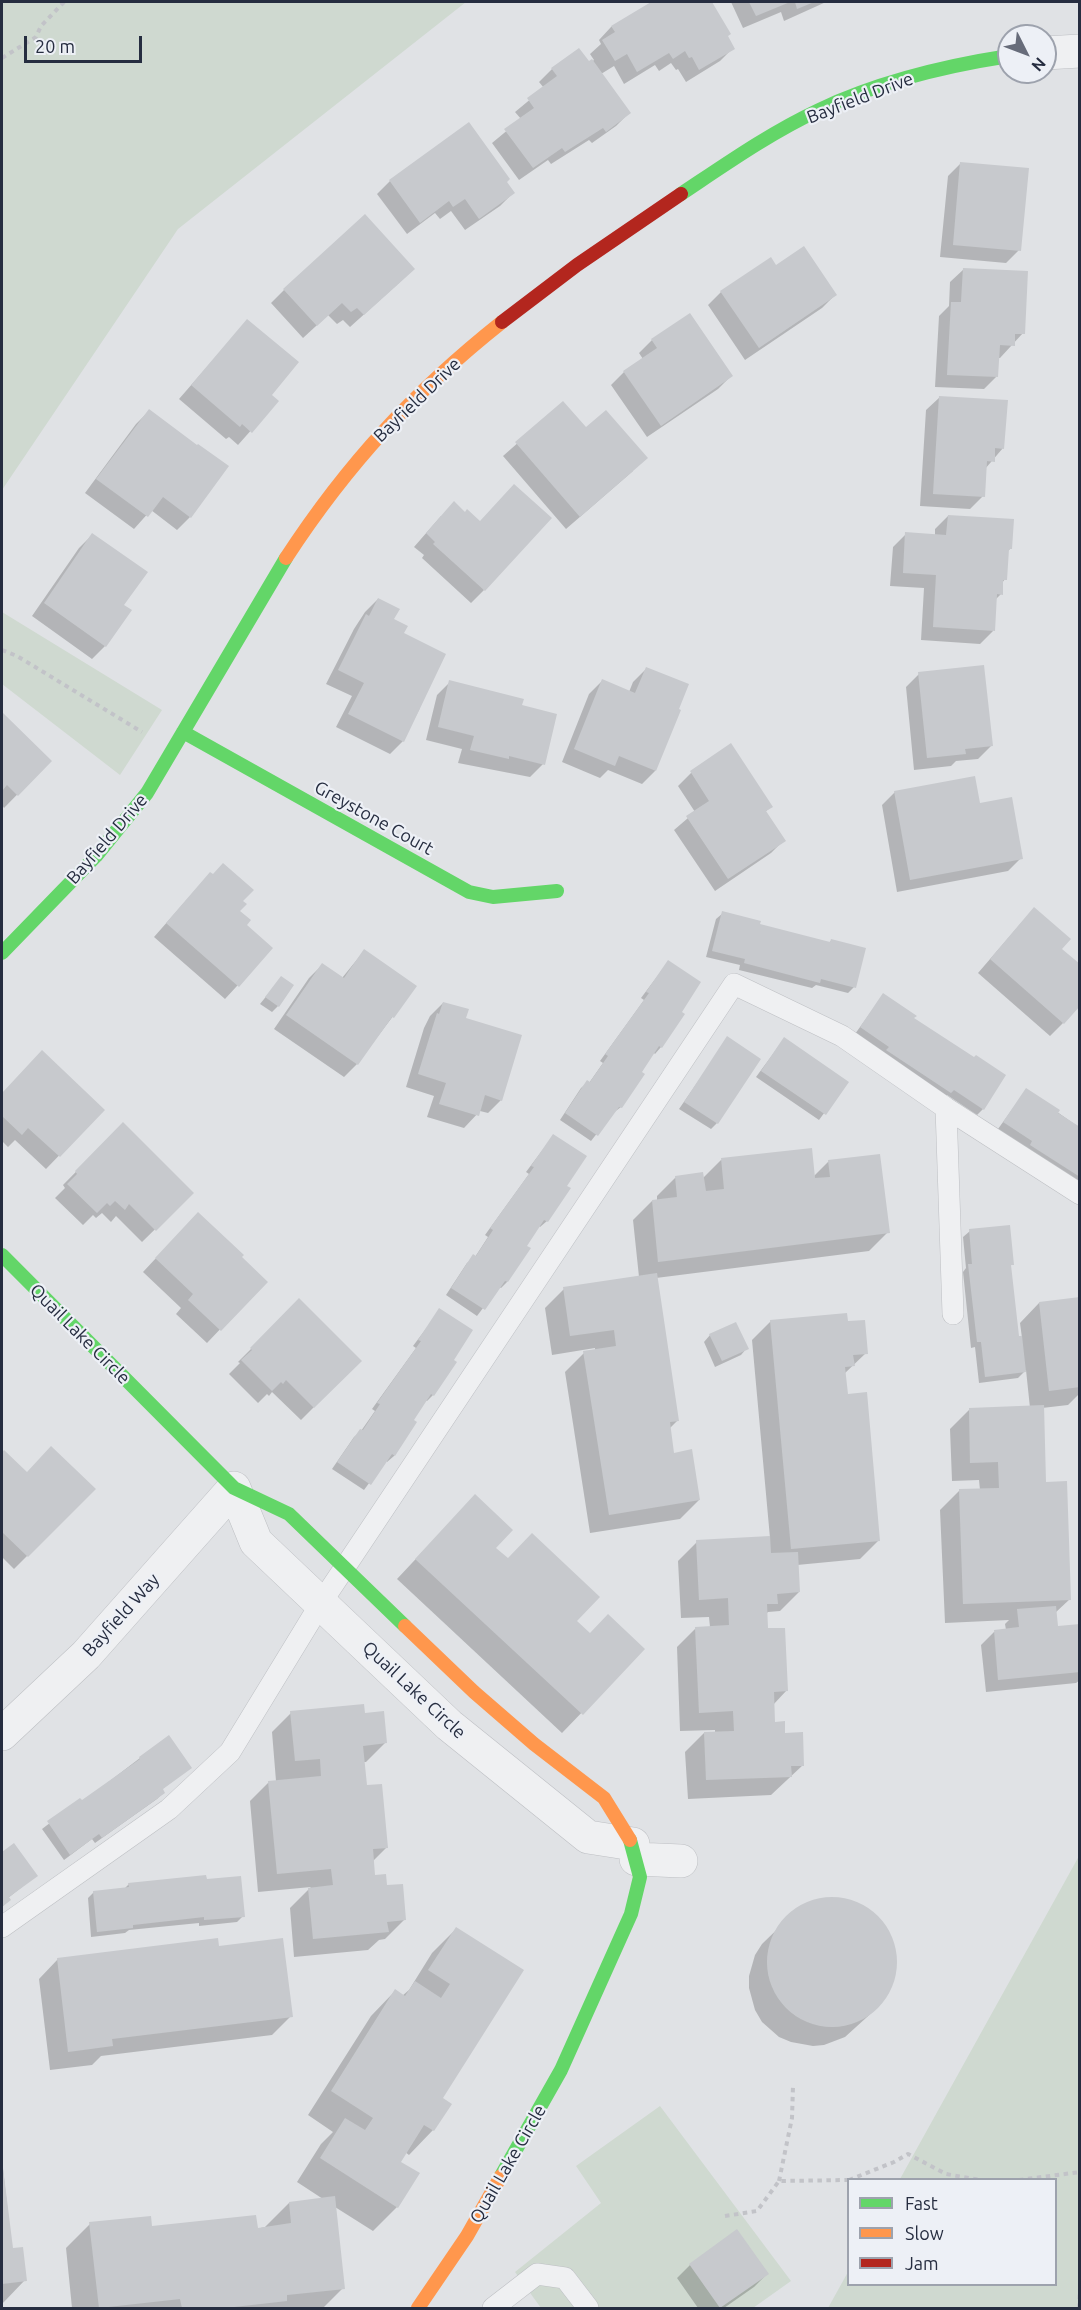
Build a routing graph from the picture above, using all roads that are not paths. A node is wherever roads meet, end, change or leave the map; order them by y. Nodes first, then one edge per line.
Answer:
1 (1080, 51) edge
2 (1057, 52) edge
3 (997, 58) edge
4 (183, 732) junction
5 (557, 891) dead end
6 (2, 953) edge
7 (946, 1108) junction
8 (1080, 1194) edge
9 (2, 1255) edge
10 (953, 1314) dead end
11 (234, 1488) junction
12 (344, 1568) junction
13 (321, 1603) junction
14 (2, 1734) edge
15 (635, 1852) junction
16 (681, 1862) dead end
17 (2, 1927) edge
18 (418, 2308) edge
19 (493, 2308) edge
20 (588, 2308) edge

1 - 2 street
3 - 4 street, Bayfield Drive
4 - 5 street, Greystone Court
4 - 6 street, Bayfield Drive
7 - 8 lane
7 - 10 lane
7 - 12 lane
9 - 11 street, Quail Lake Circle
11 - 12 street, Quail Lake Circle
11 - 13 street, Quail Lake Circle
11 - 14 street, Bayfield Way
12 - 13 lane
12 - 15 street, Quail Lake Circle
13 - 15 street, Quail Lake Circle
13 - 17 lane
15 - 16 street
15 - 18 street, Quail Lake Circle
19 - 20 lane

